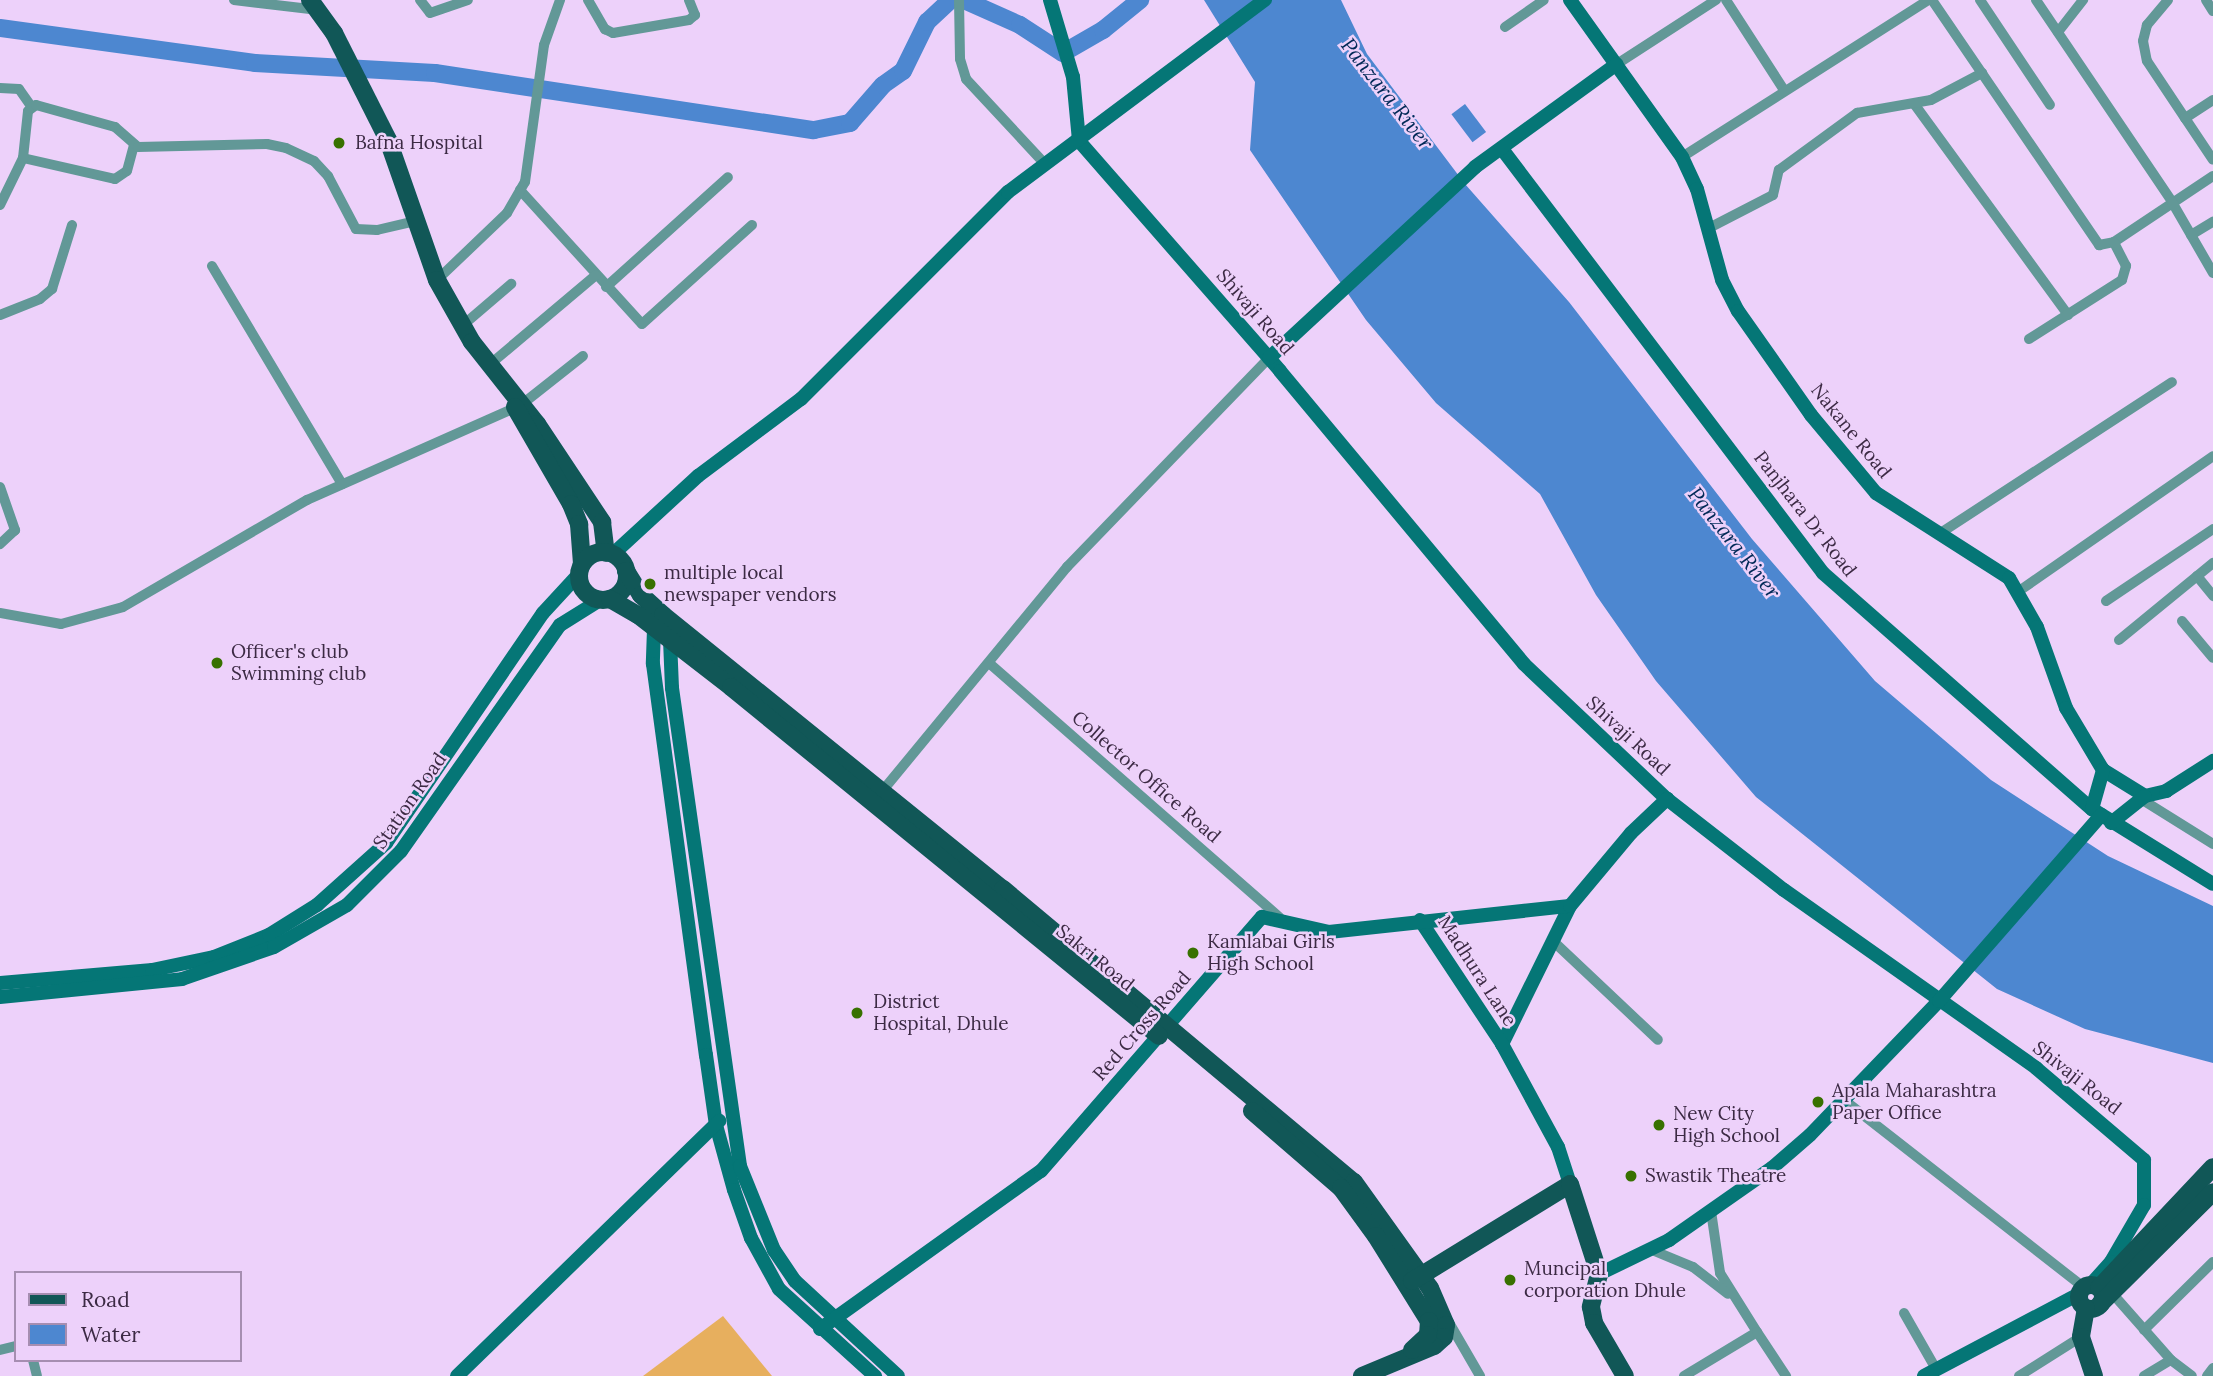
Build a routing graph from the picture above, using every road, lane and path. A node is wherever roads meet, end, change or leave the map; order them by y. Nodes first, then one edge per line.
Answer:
1 (234, 0) edge
2 (420, 0) edge
3 (468, 0) edge
4 (560, 0) edge
5 (588, 0) edge
6 (689, 0) edge
7 (959, 0) edge
8 (1050, 0) edge
9 (1265, 0) edge
10 (1544, 0) edge
11 (1570, 0) edge
12 (1716, 0) edge
13 (1726, 0) edge
14 (1930, 0) edge
15 (1980, 0) edge
16 (2036, 0) edge
17 (2083, 0) edge
18 (2168, 0) edge
19 (2206, 0) edge
20 (319, 5) edge
21 (2213, 11) edge
22 (1505, 27) dead end
23 (2058, 32) junction
24 (1617, 64) junction
25 (1982, 73) junction
26 (0, 88) edge
27 (1784, 90) junction
28 (2213, 100) edge
29 (1916, 104) junction
30 (2050, 105) dead end
31 (32, 106) junction
32 (2185, 118) junction
33 (1079, 141) junction
34 (134, 145) junction
35 (1502, 149) junction
36 (1682, 157) junction
37 (23, 158) junction
38 (2213, 160) edge
39 (1045, 164) junction
40 (2213, 176) edge
41 (728, 177) dead end
42 (520, 190) junction
43 (2172, 202) junction
44 (0, 205) edge
45 (415, 221) junction
46 (2213, 222) edge
47 (72, 225) dead end
48 (752, 225) dead end
49 (1709, 228) junction
50 (2191, 235) junction
51 (2114, 242) junction
52 (212, 266) dead end
53 (2213, 273) edge
54 (596, 275) junction
55 (437, 280) junction
56 (511, 284) dead end
57 (606, 286) junction
58 (0, 315) edge
59 (2068, 315) junction
60 (463, 326) junction
61 (2029, 339) dead end
62 (583, 356) dead end
63 (1269, 358) junction
64 (488, 366) junction
65 (2172, 382) dead end
66 (516, 403) junction
67 (2213, 456) edge
68 (342, 484) junction
69 (0, 487) edge
70 (2213, 529) edge
71 (1939, 534) junction
72 (0, 544) edge
73 (609, 554) junction
74 (2213, 563) edge
75 (581, 569) junction
76 (626, 571) junction
77 (2197, 576) junction
78 (2019, 591) junction
79 (2213, 596) edge
80 (605, 600) junction
81 (2106, 601) dead end
82 (0, 613) edge
83 (2182, 621) dead end
84 (654, 629) junction
85 (670, 640) junction
86 (2119, 640) dead end
87 (2213, 658) edge
88 (989, 663) junction
89 (2213, 761) edge
90 (2104, 770) junction
91 (877, 797) junction
92 (2143, 797) junction
93 (1667, 799) junction
94 (2101, 816) junction
95 (2213, 844) edge
96 (2213, 884) edge
97 (1570, 906) junction
98 (1279, 917) junction
99 (1420, 920) junction
100 (1553, 941) junction
101 (710, 957) junction
102 (693, 959) junction
103 (153, 977) junction
104 (0, 983) edge
105 (0, 997) edge
106 (1939, 1001) junction
107 (1162, 1031) junction
108 (1658, 1040) dead end
109 (1502, 1044) junction
110 (1844, 1100) junction
111 (729, 1111) junction
112 (716, 1125) junction
113 (2213, 1167) edge
114 (1570, 1184) junction
115 (2205, 1193) edge
116 (1711, 1211) junction
117 (1652, 1250) junction
118 (2213, 1262) edge
119 (1599, 1274) junction
120 (1414, 1280) junction
121 (2093, 1294) junction
122 (1733, 1298) junction
123 (1904, 1313) dead end
124 (1444, 1314) junction
125 (834, 1320) junction
126 (820, 1329) junction
127 (2144, 1330) junction
128 (1757, 1332) junction
129 (2081, 1337) junction
130 (1406, 1354) junction
131 (2171, 1360) junction
132 (2213, 1368) edge
133 (1938, 1372) edge
134 (457, 1376) edge
135 (875, 1376) edge
136 (898, 1376) edge
137 (1362, 1376) edge
138 (1480, 1376) edge
139 (1625, 1376) edge
140 (1684, 1376) edge
141 (1786, 1376) edge
142 (2019, 1376) edge
143 (2094, 1376) edge
144 (2144, 1376) edge
145 (2192, 1376) edge
146 (2207, 1376) edge

1 - 20 street
2 - 3 street
4 - 42 street
5 - 6 street
7 - 39 street
8 - 33 street
9 - 33 street
10 - 22 street
11 - 24 street, Nakane Road
12 - 24 street
13 - 27 street
14 - 25 street
14 - 27 street
15 - 30 street
16 - 23 street
17 - 23 street
18 - 32 street
19 - 21 street
20 - 45 main road
23 - 43 street
24 - 35 street
24 - 36 street, Nakane Road
25 - 29 street
25 - 51 street
26 - 31 street
27 - 36 street
28 - 32 street
29 - 49 street
29 - 59 street
31 - 34 street
31 - 37 street
32 - 38 street
33 - 39 street
33 - 63 street, Shivaji Road
34 - 37 street
34 - 45 street
35 - 63 street
35 - 94 street, Panjhara Dr Road
36 - 49 street, Nakane Road
37 - 44 street
39 - 73 street
40 - 43 street
41 - 57 street
42 - 54 street
42 - 55 street
43 - 50 street
43 - 51 street
45 - 55 main road
46 - 50 street
47 - 58 street
48 - 57 street
49 - 71 street, Nakane Road
50 - 53 street
51 - 59 street
52 - 68 street
54 - 57 street
54 - 64 street
55 - 60 main road
56 - 60 street
59 - 61 street
60 - 64 main road
62 - 66 street
63 - 88 street
63 - 93 street, Shivaji Road
64 - 66 main road
65 - 71 street
66 - 68 street
66 - 73 main road
66 - 75 main road
67 - 78 street
68 - 82 street
69 - 72 street
70 - 81 street
71 - 78 street, Nakane Road
73 - 75 main road
73 - 76 main road
74 - 77 street
75 - 80 main road
75 - 103 street, Station Road
76 - 80 main road
76 - 91 main road
77 - 79 street
77 - 86 street
78 - 90 street, Nakane Road
80 - 84 main road
80 - 103 street, Station Road
83 - 87 street
84 - 85 main road
84 - 102 street
85 - 91 main road
85 - 101 street
88 - 91 street
88 - 98 street, Collector Office Road
89 - 92 street
90 - 92 street, Nakane Road
90 - 94 street
91 - 107 main road
92 - 94 street
92 - 95 street
93 - 97 street
93 - 106 street, Shivaji Road
94 - 96 street, Panjhara Dr Road
94 - 106 street
97 - 99 street
97 - 100 street
98 - 99 street
98 - 107 street, Red Cross Road
99 - 109 street, Madhura Lane
100 - 108 street
100 - 109 street
101 - 102 street
101 - 111 street
102 - 112 street
103 - 104 street, Station Road
103 - 105 street, Station Road
106 - 110 street
106 - 121 street, Shivaji Road
107 - 120 main road
107 - 125 street, Red Cross Road
109 - 114 street, Madhura Lane
110 - 116 street
110 - 121 street
111 - 112 street
111 - 125 street
112 - 126 street
112 - 134 street
113 - 115 main road
114 - 119 main road
114 - 120 main road
115 - 121 main road
116 - 117 street
116 - 122 street
117 - 119 street
117 - 122 street
118 - 127 street
119 - 139 main road
120 - 124 main road
120 - 130 main road
121 - 127 street
121 - 129 main road
121 - 133 street
122 - 128 street
123 - 133 street
124 - 130 main road
124 - 138 street
125 - 126 street, Red Cross Road
125 - 136 street
126 - 135 street
127 - 131 street
128 - 140 street
128 - 141 street
129 - 142 street
129 - 143 main road
130 - 137 main road
131 - 144 street
131 - 145 street
132 - 146 street

